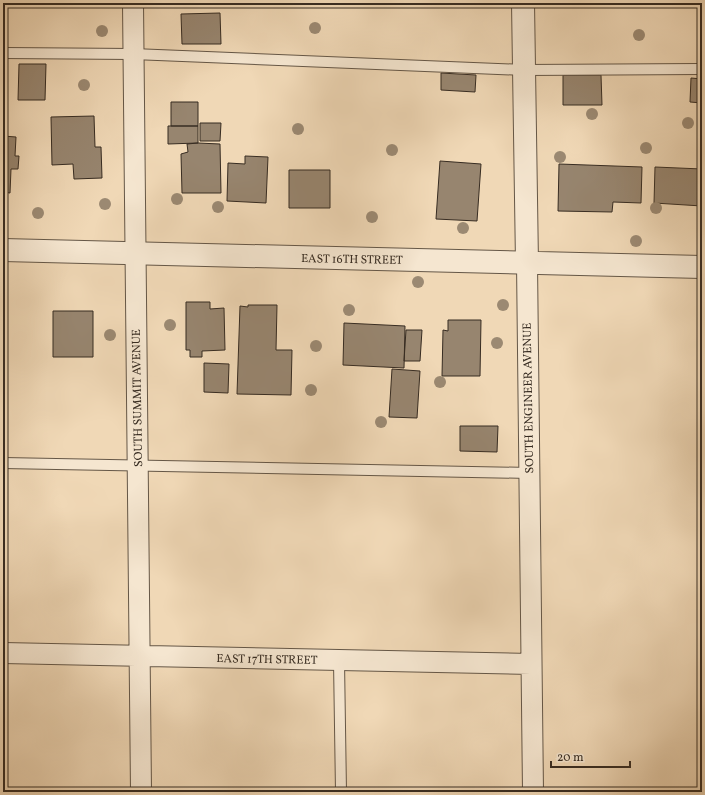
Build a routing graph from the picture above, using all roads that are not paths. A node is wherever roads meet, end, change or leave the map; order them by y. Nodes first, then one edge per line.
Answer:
1 (133, 3) edge
2 (523, 3) edge
3 (3, 53) edge
4 (133, 54) junction
5 (702, 69) edge
6 (524, 70) junction
7 (3, 250) edge
8 (135, 254) junction
9 (527, 263) junction
10 (702, 267) edge
11 (3, 463) edge
12 (137, 466) junction
13 (529, 473) junction
14 (3, 653) edge
15 (140, 657) junction
16 (339, 661) junction
17 (531, 664) junction
18 (141, 792) edge
19 (341, 792) edge
20 (533, 792) edge

1 - 4 street, SOUTH SUMMIT AVENUE
2 - 6 street, SOUTH ENGINEER AVENUE
3 - 4 lane
4 - 6 lane
4 - 8 street, SOUTH SUMMIT AVENUE
5 - 6 lane
6 - 9 street, SOUTH ENGINEER AVENUE
7 - 8 street, EAST 16TH STREET
8 - 9 street, EAST 16TH STREET
8 - 12 street, SOUTH SUMMIT AVENUE
9 - 10 street, EAST 16TH STREET
9 - 13 street, SOUTH ENGINEER AVENUE
11 - 12 lane
12 - 13 lane
12 - 15 street, SOUTH SUMMIT AVENUE
13 - 17 street, SOUTH ENGINEER AVENUE
14 - 15 street, EAST 17TH STREET
15 - 16 street, EAST 17TH STREET
15 - 18 street, SOUTH SUMMIT AVENUE
16 - 17 street, EAST 17TH STREET
16 - 19 lane
17 - 20 street, SOUTH ENGINEER AVENUE

